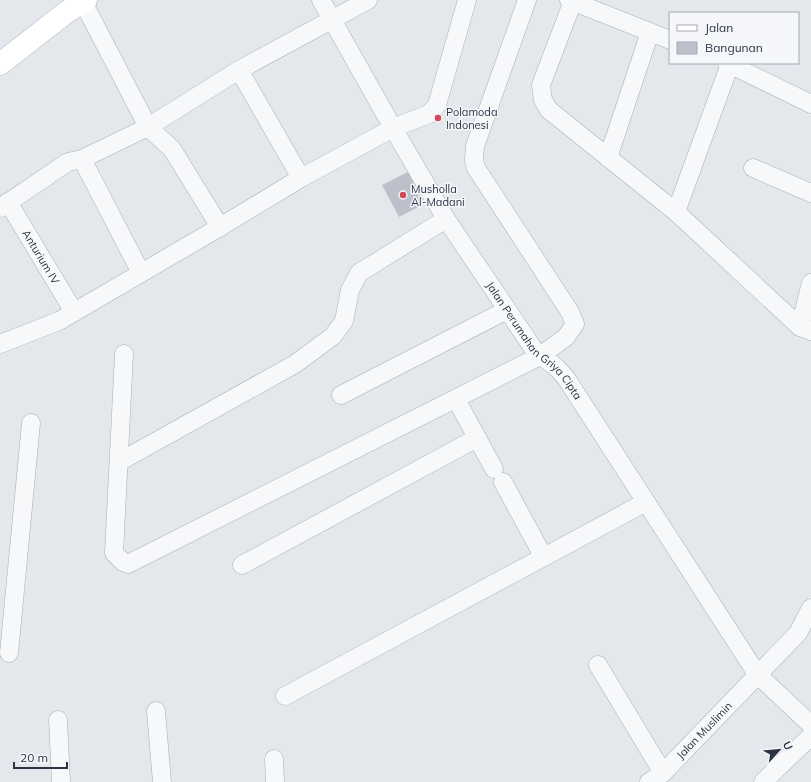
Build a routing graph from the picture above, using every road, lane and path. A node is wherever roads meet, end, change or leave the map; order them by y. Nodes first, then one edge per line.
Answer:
1 (321, 0) edge
2 (368, 0) edge
3 (467, 0) edge
4 (527, 0) edge
5 (85, 1) edge
6 (571, 1) edge
7 (333, 19) junction
8 (650, 32) junction
9 (669, 40) edge
10 (0, 64) edge
11 (729, 64) edge
12 (239, 70) junction
13 (811, 104) edge
14 (148, 127) junction
15 (393, 128) junction
16 (608, 158) junction
17 (82, 159) junction
18 (753, 168) dead end
19 (301, 178) junction
20 (811, 193) edge
21 (4, 205) edge
22 (676, 212) junction
23 (446, 219) junction
24 (220, 227) junction
25 (141, 273) junction
26 (811, 283) edge
27 (507, 310) junction
28 (74, 312) junction
29 (806, 329) edge
30 (0, 344) edge
31 (124, 354) dead end
32 (540, 356) junction
33 (341, 394) dead end
34 (456, 399) junction
35 (31, 423) dead end
36 (477, 438) junction
37 (119, 462) junction
38 (646, 502) junction
39 (543, 556) junction
40 (242, 565) dead end
41 (6, 605) edge
42 (811, 608) edge
43 (805, 637) edge
44 (9, 653) dead end
45 (598, 666) dead end
46 (757, 674) junction
47 (285, 696) dead end
48 (156, 711) dead end
49 (58, 720) dead end
50 (811, 725) edge
51 (811, 736) edge
52 (274, 759) dead end
53 (656, 778) edge
54 (57, 781) edge
55 (162, 782) edge
56 (275, 782) edge
57 (763, 782) edge

1 - 7 street, Jalan Perumahan Griya Cipta
2 - 7 street
3 - 15 street
4 - 32 street
5 - 10 main road
5 - 14 street
6 - 8 street
6 - 16 street
7 - 12 street
7 - 15 street, Jalan Perumahan Griya Cipta
8 - 9 street
8 - 16 street
11 - 13 street
11 - 22 street
12 - 14 street
12 - 19 street
14 - 17 street
14 - 24 street
15 - 19 street
15 - 23 street, Jalan Perumahan Griya Cipta
16 - 22 street
17 - 21 street
17 - 25 street
18 - 20 street
19 - 24 street
21 - 28 street, Anturium IV
22 - 29 street
23 - 27 street, Jalan Perumahan Griya Cipta
23 - 37 street
24 - 25 street
25 - 28 street
26 - 29 street
27 - 32 street, Jalan Perumahan Griya Cipta
27 - 33 street
28 - 30 street
31 - 37 street
32 - 34 street
32 - 38 street, Jalan Perumahan Griya Cipta
34 - 36 street
34 - 37 street
35 - 41 street
36 - 39 street
36 - 40 street
38 - 39 street
38 - 46 street, Jalan Perumahan Griya Cipta
39 - 47 street
41 - 44 street
42 - 43 street, Jalan Muslimin
43 - 46 street, Jalan Muslimin
45 - 53 street
46 - 50 street, Jalan Perumahan Griya Cipta
46 - 53 street, Jalan Muslimin
48 - 55 street
49 - 54 street
51 - 57 street
52 - 56 street

